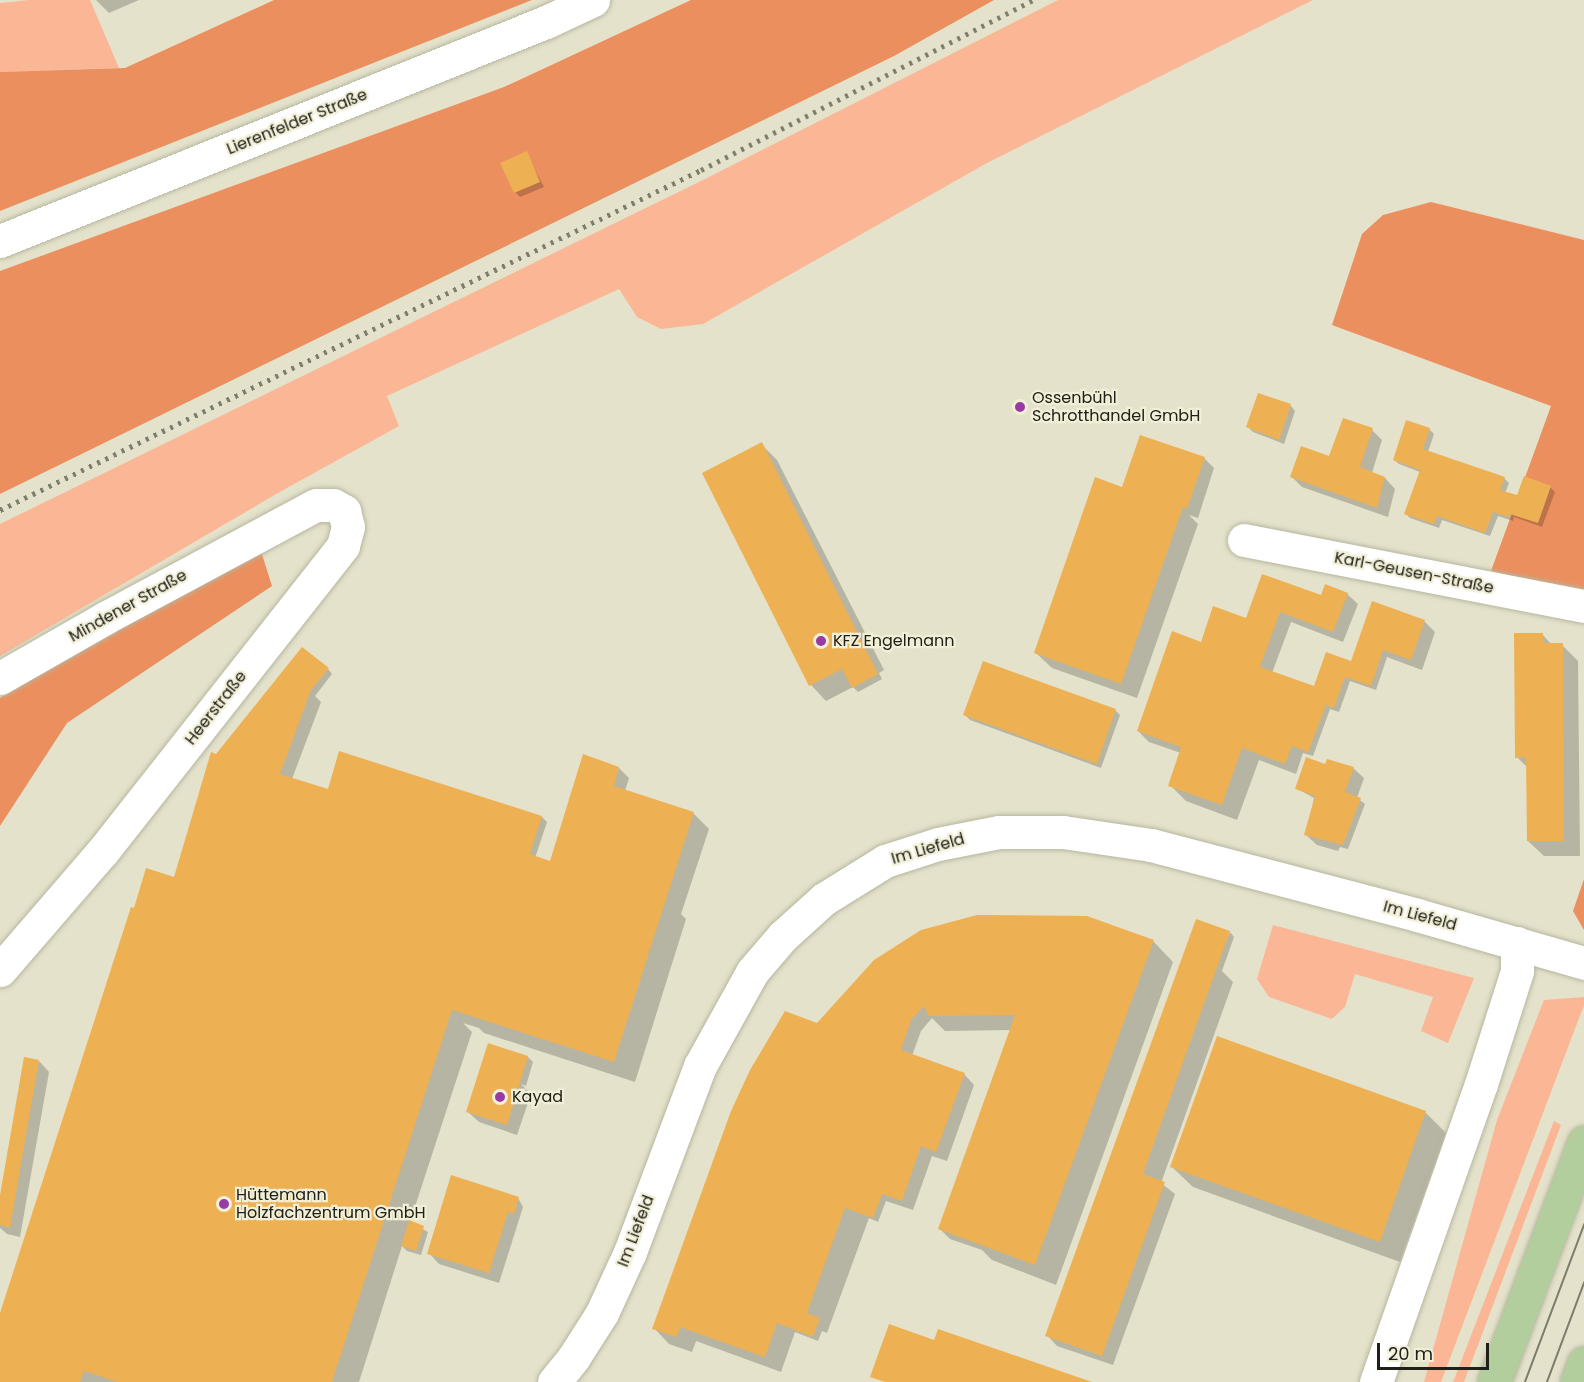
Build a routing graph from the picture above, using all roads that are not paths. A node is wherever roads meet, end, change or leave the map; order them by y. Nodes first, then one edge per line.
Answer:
1 (593, 0) edge
2 (0, 241) edge
3 (256, 536) joint
4 (1244, 540) dead end
5 (1584, 606) edge
6 (0, 678) edge
7 (1517, 944) junction
8 (1584, 963) edge
9 (0, 970) edge
10 (1584, 1142) edge
11 (1584, 1363) edge
12 (554, 1382) edge
13 (1376, 1382) edge
14 (1494, 1382) edge
15 (1577, 1382) edge

1 - 2 street, Lierenfelder Straße
3 - 6 street, Mindener Straße
3 - 9 street, Heerstraße
4 - 5 street, Karl-Geusen-Straße
7 - 8 street, Im Liefeld
7 - 12 street, Im Liefeld
7 - 13 street
10 - 14 main road
11 - 15 main road

